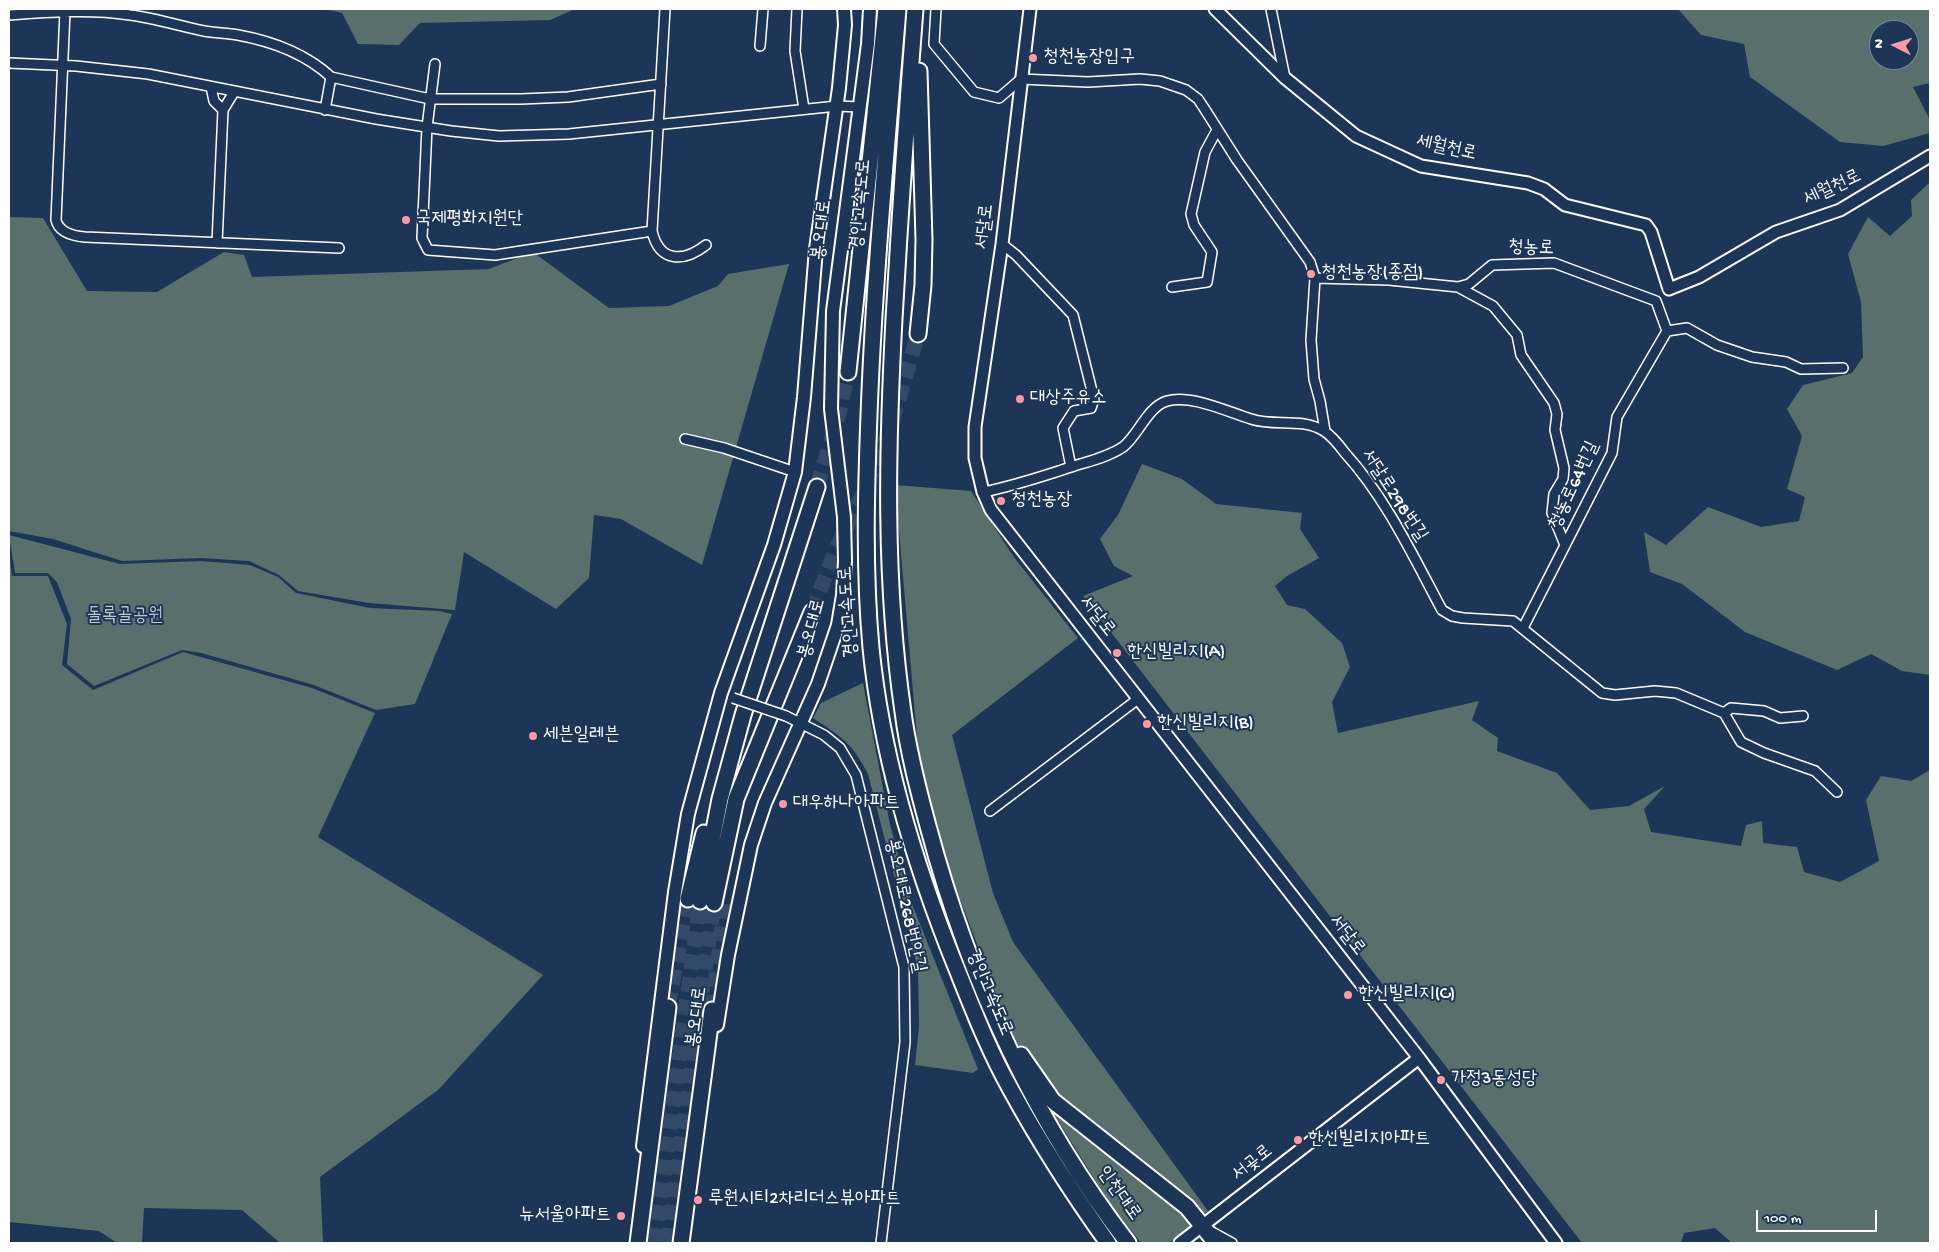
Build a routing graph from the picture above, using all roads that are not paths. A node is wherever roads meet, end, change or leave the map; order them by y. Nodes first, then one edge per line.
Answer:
1 (665, 9) edge
2 (762, 9) edge
3 (797, 9) edge
4 (844, 9) edge
5 (870, 9) edge
6 (886, 9) edge
7 (898, 9) edge
8 (914, 9) edge
9 (924, 9) edge
10 (936, 9) edge
11 (1030, 9) edge
12 (1215, 9) edge
13 (1271, 9) edge
14 (65, 11) junction
15 (9, 15) edge
16 (760, 46) dead end
17 (9, 63) edge
18 (434, 64) dead end
19 (62, 66) junction
20 (331, 77) junction
21 (1285, 78) junction
22 (1022, 79) junction
23 (661, 84) junction
24 (211, 87) junction
25 (234, 92) junction
26 (430, 99) junction
27 (837, 106) junction
28 (859, 106) junction
29 (804, 109) junction
30 (223, 110) junction
31 (325, 110) junction
32 (658, 125) junction
33 (426, 127) junction
34 (1217, 130) junction
35 (1930, 156) edge
36 (652, 231) junction
37 (217, 243) junction
38 (1002, 244) junction
39 (706, 245) dead end
40 (339, 248) dead end
41 (1315, 278) junction
42 (1172, 287) dead end
43 (1458, 287) junction
44 (1669, 289) junction
45 (1656, 301) junction
46 (1667, 331) junction
47 (918, 334) tunnel mouth
48 (1843, 368) dead end
49 (848, 372) tunnel mouth
50 (1325, 431) junction
51 (685, 438) dead end
52 (1071, 467) junction
53 (795, 472) junction
54 (817, 487) tunnel mouth
55 (983, 492) junction
56 (1565, 545) junction
57 (812, 612) tunnel mouth
58 (1523, 628) junction
59 (727, 696) junction
60 (1138, 699) junction
61 (1724, 713) junction
62 (1803, 716) dead end
63 (800, 724) junction
64 (1836, 792) dead end
65 (990, 811) dead end
66 (668, 1007) tunnel mouth
67 (712, 1010) tunnel mouth
68 (994, 1019) junction
69 (1420, 1058) junction
70 (1076, 1168) joint
71 (1061, 1177) joint
72 (1202, 1226) junction
73 (633, 1243) edge
74 (638, 1243) edge
75 (681, 1243) edge
76 (687, 1243) edge
77 (880, 1243) edge
78 (1108, 1243) edge
79 (1128, 1243) edge
80 (1180, 1243) edge
81 (1216, 1243) edge
82 (1232, 1243) edge
83 (1556, 1243) edge

1 - 23 street
2 - 16 street
3 - 29 street
4 - 27 main road, 봉오대로
5 - 28 main road, 봉오대로
6 - 49 highway
7 - 71 highway, 경인고속도로
8 - 68 highway, 경인고속도로
9 - 47 highway
10 - 22 street
11 - 22 street, 서달로
12 - 21 street, 세월천로
13 - 21 street
14 - 15 street
14 - 19 street
14 - 20 street
17 - 19 street
18 - 26 street
19 - 24 street
19 - 37 street
20 - 26 street
20 - 31 street
21 - 44 street, 세월천로
22 - 34 street
22 - 38 street, 서달로
23 - 26 street
23 - 32 street
24 - 25 street
24 - 30 street
25 - 30 street
25 - 31 street
26 - 33 street
27 - 28 street
27 - 29 street
27 - 53 main road, 봉오대로
28 - 63 main road, 봉오대로
29 - 32 street
30 - 37 street
31 - 33 street
32 - 33 street
32 - 36 street
33 - 36 street
34 - 41 street
34 - 42 street
35 - 44 street, 세월천로
36 - 39 street
37 - 40 street
38 - 52 street
38 - 55 street, 서달로
41 - 43 street
41 - 50 street
43 - 45 street, 청농로
43 - 56 street
44 - 45 street, 세월천로
45 - 46 street
46 - 48 street
46 - 56 street, 청농로64번길
50 - 52 street, 서달로298번길
50 - 58 street, 서달로298번길
51 - 53 street
52 - 55 street, 서달로298번길
53 - 59 main road, 봉오대로
54 - 57 highway, 봉오대로
55 - 60 street, 서달로
56 - 58 street, 청농로64번길
58 - 61 street, 서달로298번길
59 - 63 street, 봉오대로268번안길, bridge
59 - 73 main road, 봉오대로
60 - 65 street
60 - 69 street, 서달로
61 - 62 street
61 - 64 street
63 - 76 main road, 봉오대로
63 - 77 street, 봉오대로268번안길
66 - 74 highway
67 - 75 highway
68 - 70 highway, 경인고속도로
68 - 72 highway
69 - 72 street, 서곶로
69 - 83 street, 서달로
70 - 79 highway, 인천대로
71 - 78 highway, 인천대로
72 - 80 street, 서곶로
72 - 81 highway
72 - 82 street

